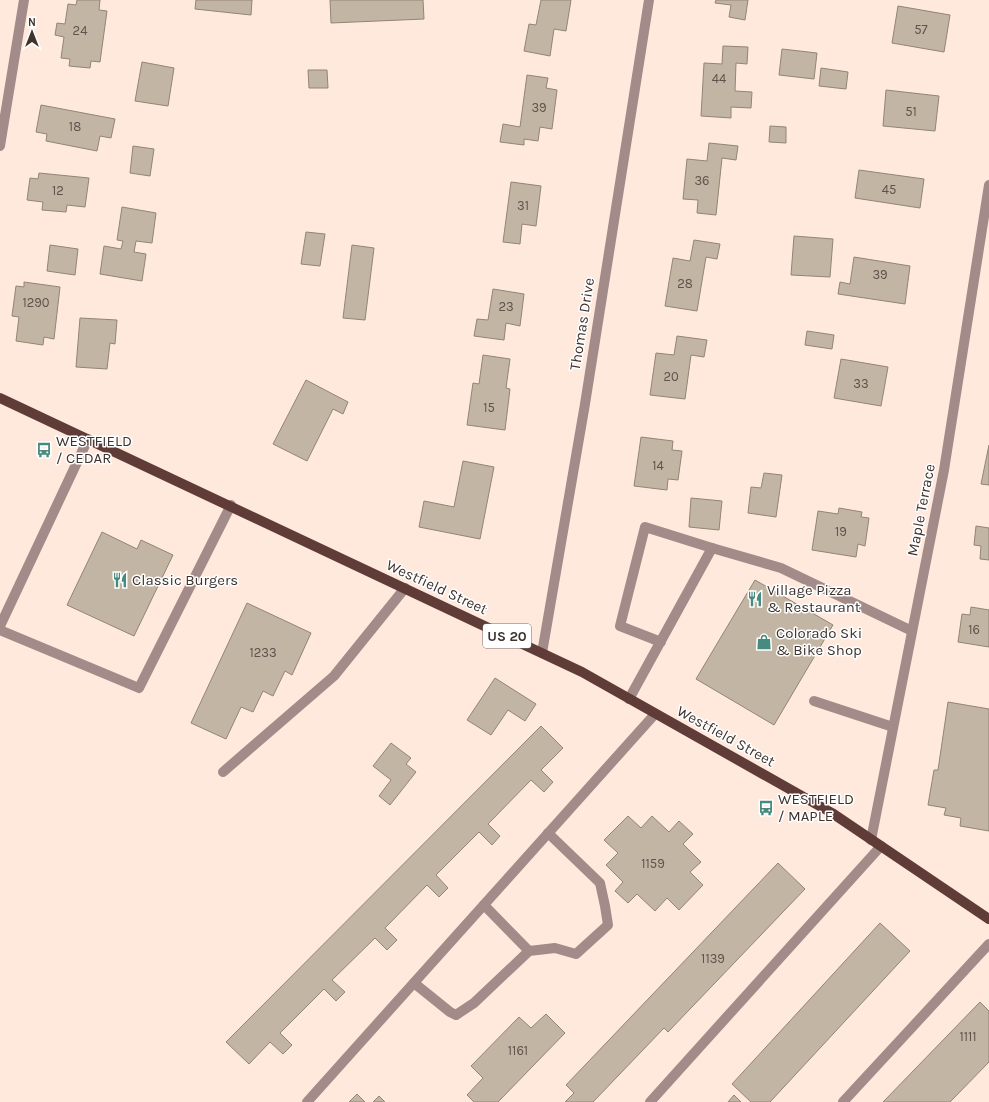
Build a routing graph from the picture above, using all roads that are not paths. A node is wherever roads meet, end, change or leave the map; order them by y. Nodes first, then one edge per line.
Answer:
1 (24, 0) edge
2 (649, 0) edge
3 (0, 146) edge
4 (989, 185) edge
5 (0, 398) edge
6 (88, 439) junction
7 (231, 505) junction
8 (712, 548) junction
9 (405, 588) junction
10 (0, 626) edge
11 (0, 630) edge
12 (912, 631) junction
13 (661, 642) junction
14 (542, 653) junction
15 (629, 699) junction
16 (814, 701) dead end
17 (655, 714) junction
18 (893, 727) junction
19 (223, 772) dead end
20 (548, 833) junction
21 (871, 840) junction
22 (881, 846) junction
23 (484, 905) junction
24 (989, 919) edge
25 (989, 944) edge
26 (529, 950) junction
27 (414, 983) junction
28 (307, 1102) edge
29 (650, 1102) edge
30 (843, 1102) edge

1 - 3 street
2 - 14 street, Thomas Drive
4 - 12 street, Maple Terrace
5 - 6 main road, Westfield Street / US 20
6 - 7 main road, Westfield Street / US 20
6 - 10 street
7 - 9 main road, Westfield Street / US 20
7 - 11 street
8 - 12 street
8 - 13 street
8 - 13 street
9 - 14 main road, Westfield Street / US 20
9 - 19 street
12 - 18 street, Maple Terrace
13 - 15 street
14 - 15 main road, Westfield Street / US 20
15 - 17 main road, Westfield Street / US 20
16 - 18 street
17 - 20 street
17 - 21 main road, Westfield Street / US 20
18 - 21 street, Maple Terrace
20 - 23 street
20 - 26 street
21 - 22 main road, Westfield Street / US 20
22 - 24 main road, Westfield Street / US 20
22 - 29 street
23 - 26 street
23 - 27 street
25 - 30 street
26 - 27 street
27 - 28 street

